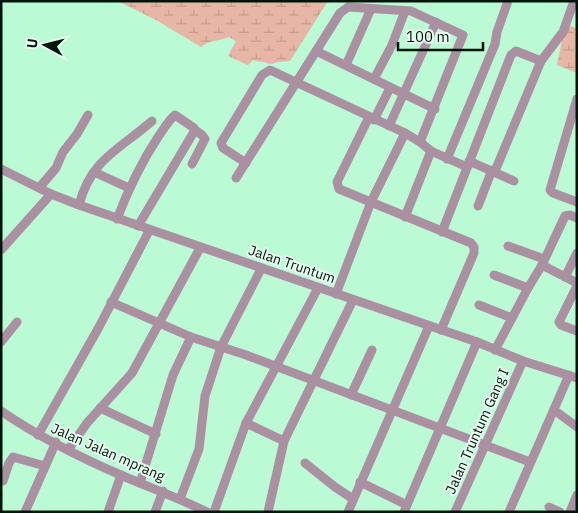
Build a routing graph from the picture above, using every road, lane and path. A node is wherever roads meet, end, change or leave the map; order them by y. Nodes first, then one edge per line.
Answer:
1 (506, 2) edge
2 (575, 4) edge
3 (371, 9) junction
4 (405, 10) junction
5 (436, 22) junction
6 (316, 51) junction
7 (541, 61) junction
8 (346, 65) junction
9 (374, 79) junction
10 (297, 82) junction
11 (390, 88) junction
12 (404, 95) junction
13 (577, 99) edge
14 (435, 109) junction
15 (88, 115) dead end
16 (371, 118) junction
17 (152, 121) dead end
18 (388, 126) junction
19 (195, 130) junction
20 (573, 130) edge
21 (405, 134) junction
22 (420, 142) junction
23 (431, 151) junction
24 (447, 159) junction
25 (192, 164) dead end
26 (246, 164) junction
27 (468, 164) junction
28 (1, 169) edge
29 (493, 171) junction
30 (94, 172) junction
31 (236, 178) dead end
32 (514, 181) dead end
33 (39, 188) junction
34 (129, 188) junction
35 (51, 194) junction
36 (576, 200) edge
37 (371, 202) junction
38 (79, 205) junction
39 (478, 206) dead end
40 (567, 214) junction
41 (405, 217) junction
42 (577, 218) edge
43 (117, 219) junction
44 (138, 226) junction
45 (149, 230) junction
46 (442, 232) junction
47 (508, 246) dead end
48 (200, 248) junction
49 (1, 250) edge
50 (577, 253) edge
51 (543, 262) junction
52 (261, 268) junction
53 (494, 275) dead end
54 (564, 277) junction
55 (577, 285) edge
56 (318, 288) junction
57 (528, 288) junction
58 (336, 294) junction
59 (354, 300) junction
60 (111, 302) junction
61 (479, 305) dead end
62 (512, 318) junction
63 (17, 322) dead end
64 (160, 323) junction
65 (429, 326) junction
66 (440, 329) junction
67 (577, 331) edge
68 (191, 337) junction
69 (1, 342) edge
70 (478, 342) junction
71 (220, 347) junction
72 (372, 350) dead end
73 (496, 350) junction
74 (523, 361) junction
75 (275, 367) junction
76 (573, 376) edge
77 (314, 381) junction
78 (351, 395) junction
79 (100, 408) junction
80 (392, 410) junction
81 (554, 410) junction
82 (1, 411) edge
83 (246, 423) junction
84 (577, 426) edge
85 (440, 428) junction
86 (156, 434) junction
87 (38, 435) junction
88 (56, 442) junction
89 (284, 442) junction
90 (485, 446) junction
91 (68, 450) junction
92 (305, 462) dead end
93 (530, 462) junction
94 (45, 466) junction
95 (121, 475) junction
96 (3, 481) dead end
97 (360, 482) junction
98 (140, 483) junction
99 (163, 491) junction
100 (577, 495) edge
101 (180, 498) junction
102 (354, 499) junction
103 (549, 507) dead end
104 (405, 508) edge
105 (25, 512) edge
106 (108, 512) edge
107 (155, 512) edge
108 (207, 512) edge
109 (214, 512) edge
110 (268, 512) edge
111 (348, 512) edge
112 (455, 512) edge
113 (509, 512) edge
114 (560, 512) edge
115 (570, 512) edge

1 - 24 street
2 - 7 street
3 - 4 street
3 - 6 street
3 - 8 street
4 - 5 street
4 - 9 street
5 - 12 street
5 - 14 street
6 - 8 street
6 - 10 street
7 - 27 street
7 - 29 street
8 - 9 street
9 - 11 street
10 - 16 street
10 - 26 street
10 - 26 street
11 - 12 street
11 - 16 street
12 - 14 street
12 - 18 street
13 - 20 street
14 - 22 street
15 - 33 street
16 - 18 street
16 - 37 street
17 - 30 street
18 - 21 street
19 - 25 street
19 - 34 street
19 - 44 street
20 - 36 street
21 - 22 street
21 - 37 street
22 - 23 street
23 - 24 street
23 - 41 street
24 - 27 street
26 - 31 street
27 - 29 street
27 - 46 street
28 - 33 street, Jalan Truntum
29 - 32 street
29 - 39 street
30 - 34 street
30 - 38 street
33 - 35 street, Jalan Truntum
34 - 43 street
35 - 38 street, Jalan Truntum
35 - 49 street
36 - 40 street
37 - 41 street
37 - 58 street
38 - 43 street, Jalan Truntum
40 - 42 street
40 - 51 street
41 - 46 street
43 - 44 street, Jalan Truntum
44 - 45 street, Jalan Truntum
45 - 48 street, Jalan Truntum
45 - 60 street
46 - 66 street
47 - 51 street
48 - 52 street, Jalan Truntum
48 - 64 street
50 - 54 street
51 - 54 street
51 - 57 street
52 - 56 street, Jalan Truntum
52 - 71 street
53 - 57 street
54 - 55 street
55 - 67 street
56 - 58 street, Jalan Truntum
56 - 75 street
57 - 62 street
58 - 59 street, Jalan Truntum
59 - 65 street, Jalan Truntum
59 - 77 street
60 - 64 street
60 - 87 street
61 - 62 street
62 - 73 street
63 - 69 street
64 - 68 street
64 - 79 street
65 - 66 street, Jalan Truntum
65 - 80 street
66 - 70 street, Jalan Truntum
68 - 71 street
68 - 86 street
70 - 73 street, Jalan Truntum
70 - 85 street
71 - 75 street
71 - 101 street
72 - 78 street
73 - 74 street, Jalan Truntum
74 - 76 street, Jalan Truntum
74 - 90 street, Jalan Truntum Gang I
75 - 77 street
75 - 83 street
76 - 81 street
77 - 78 street
77 - 89 street
78 - 80 street
79 - 86 street
79 - 91 street
80 - 85 street
80 - 97 street
81 - 84 street
81 - 93 street
82 - 87 street, Jalan Jalan mprang
83 - 89 street
83 - 109 street
85 - 90 street
85 - 104 street
86 - 98 street
87 - 88 street, Jalan Jalan mprang
88 - 91 street, Jalan Jalan mprang
88 - 94 street
89 - 110 street
90 - 93 street
90 - 112 street, Jalan Truntum Gang I
91 - 95 street, Jalan Jalan mprang
92 - 102 street
93 - 113 street
94 - 96 street
94 - 105 street
95 - 98 street, Jalan Jalan mprang
95 - 106 street
97 - 102 street
97 - 104 street
98 - 99 street, Jalan Jalan mprang
99 - 101 street, Jalan Jalan mprang
99 - 107 street
100 - 115 street
101 - 108 street, Jalan Jalan mprang
102 - 111 street
103 - 114 street

